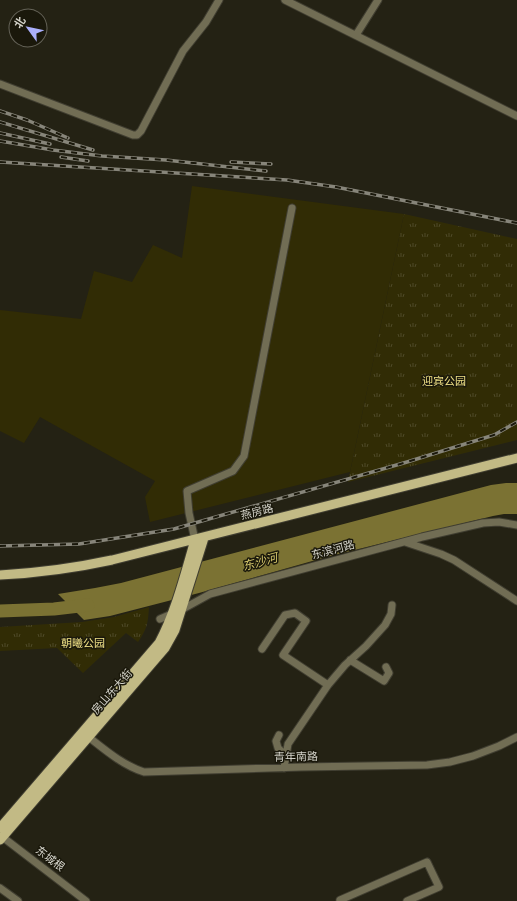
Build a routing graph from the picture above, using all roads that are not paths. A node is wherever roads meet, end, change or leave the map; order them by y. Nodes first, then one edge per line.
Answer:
1 (219, 0) edge
2 (285, 0) edge
3 (378, 0) edge
4 (356, 36) junction
5 (0, 84) edge
6 (517, 116) edge
7 (292, 208) dead end
8 (517, 458) edge
9 (517, 525) edge
10 (204, 538) junction
11 (195, 540) junction
12 (405, 542) junction
13 (196, 552) junction
14 (0, 575) edge
15 (180, 601) junction
16 (517, 601) edge
17 (392, 605) dead end
18 (182, 610) junction
19 (172, 614) junction
20 (160, 619) dead end
21 (262, 649) dead end
22 (350, 660) junction
23 (386, 667) dead end
24 (328, 685) junction
25 (86, 734) junction
26 (279, 735) dead end
27 (517, 737) edge
28 (286, 756) junction
29 (284, 768) junction
30 (1, 835) edge
31 (0, 888) edge
32 (18, 901) edge
33 (86, 901) edge
34 (341, 901) edge
35 (407, 901) edge

1 - 5 street
2 - 4 street
3 - 4 street
4 - 6 street
7 - 11 street
8 - 10 main road, 燕房路
9 - 12 street, 东滨河路
10 - 11 main road, 燕房路
10 - 13 main road, 房山东大街
11 - 13 main road, 房山东大街
11 - 14 main road, 燕房路
12 - 16 street
12 - 18 street, 东滨河路
13 - 15 main road, 房山东大街
15 - 18 main road, 房山东大街
15 - 19 main road, 房山东大街
17 - 22 street
18 - 19 street, 东滨河路
18 - 25 main road, 房山东大街
19 - 20 street, 东滨河路
19 - 25 main road, 房山东大街
21 - 24 street
22 - 23 street
22 - 24 street
24 - 28 street
25 - 29 street, 青年南路
25 - 30 main road, 房山东大街
26 - 28 street
27 - 29 street, 青年南路
28 - 29 street
30 - 33 street, 东城根
31 - 32 street
34 - 35 street

